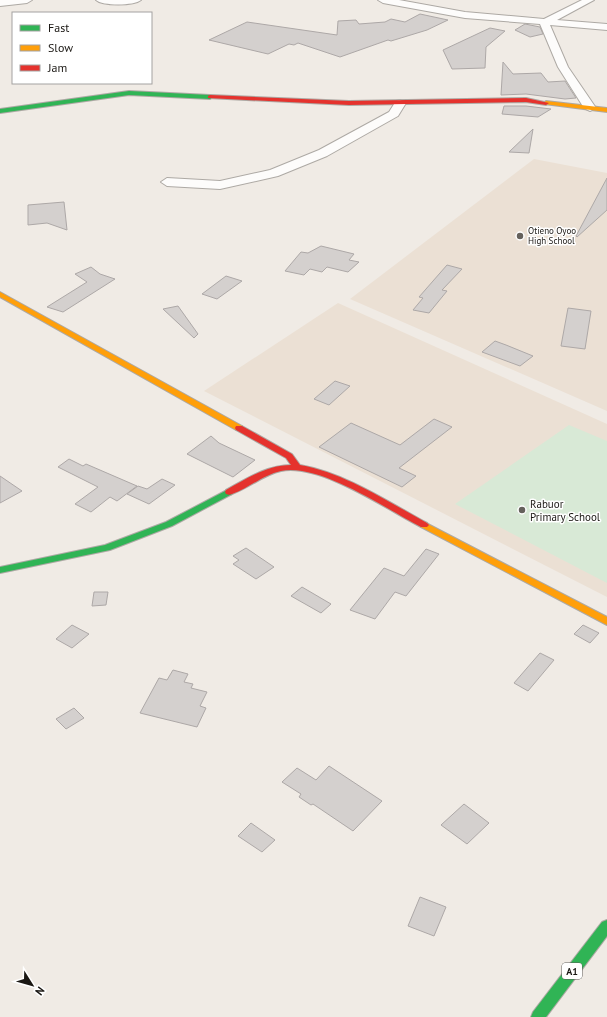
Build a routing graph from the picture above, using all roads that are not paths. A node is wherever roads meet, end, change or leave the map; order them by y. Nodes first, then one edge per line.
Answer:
1 (27, 0) edge
2 (101, 0) edge
3 (136, 0) edge
4 (383, 0) edge
5 (589, 0) edge
6 (0, 3) edge
7 (545, 22) junction
8 (607, 27) edge
9 (400, 103) junction
10 (590, 108) junction
11 (607, 110) edge
12 (0, 112) edge
13 (167, 182) dead end
14 (0, 294) edge
15 (297, 466) junction
16 (0, 570) edge
17 (607, 621) edge
18 (607, 926) edge
19 (538, 1017) edge

1 - 6 street
2 - 3 street
4 - 7 street
5 - 7 street
7 - 8 street
7 - 10 street
9 - 10 main road
9 - 12 main road
9 - 13 street
10 - 11 main road
14 - 15 main road
15 - 16 main road
15 - 17 main road
18 - 19 main road, A1

